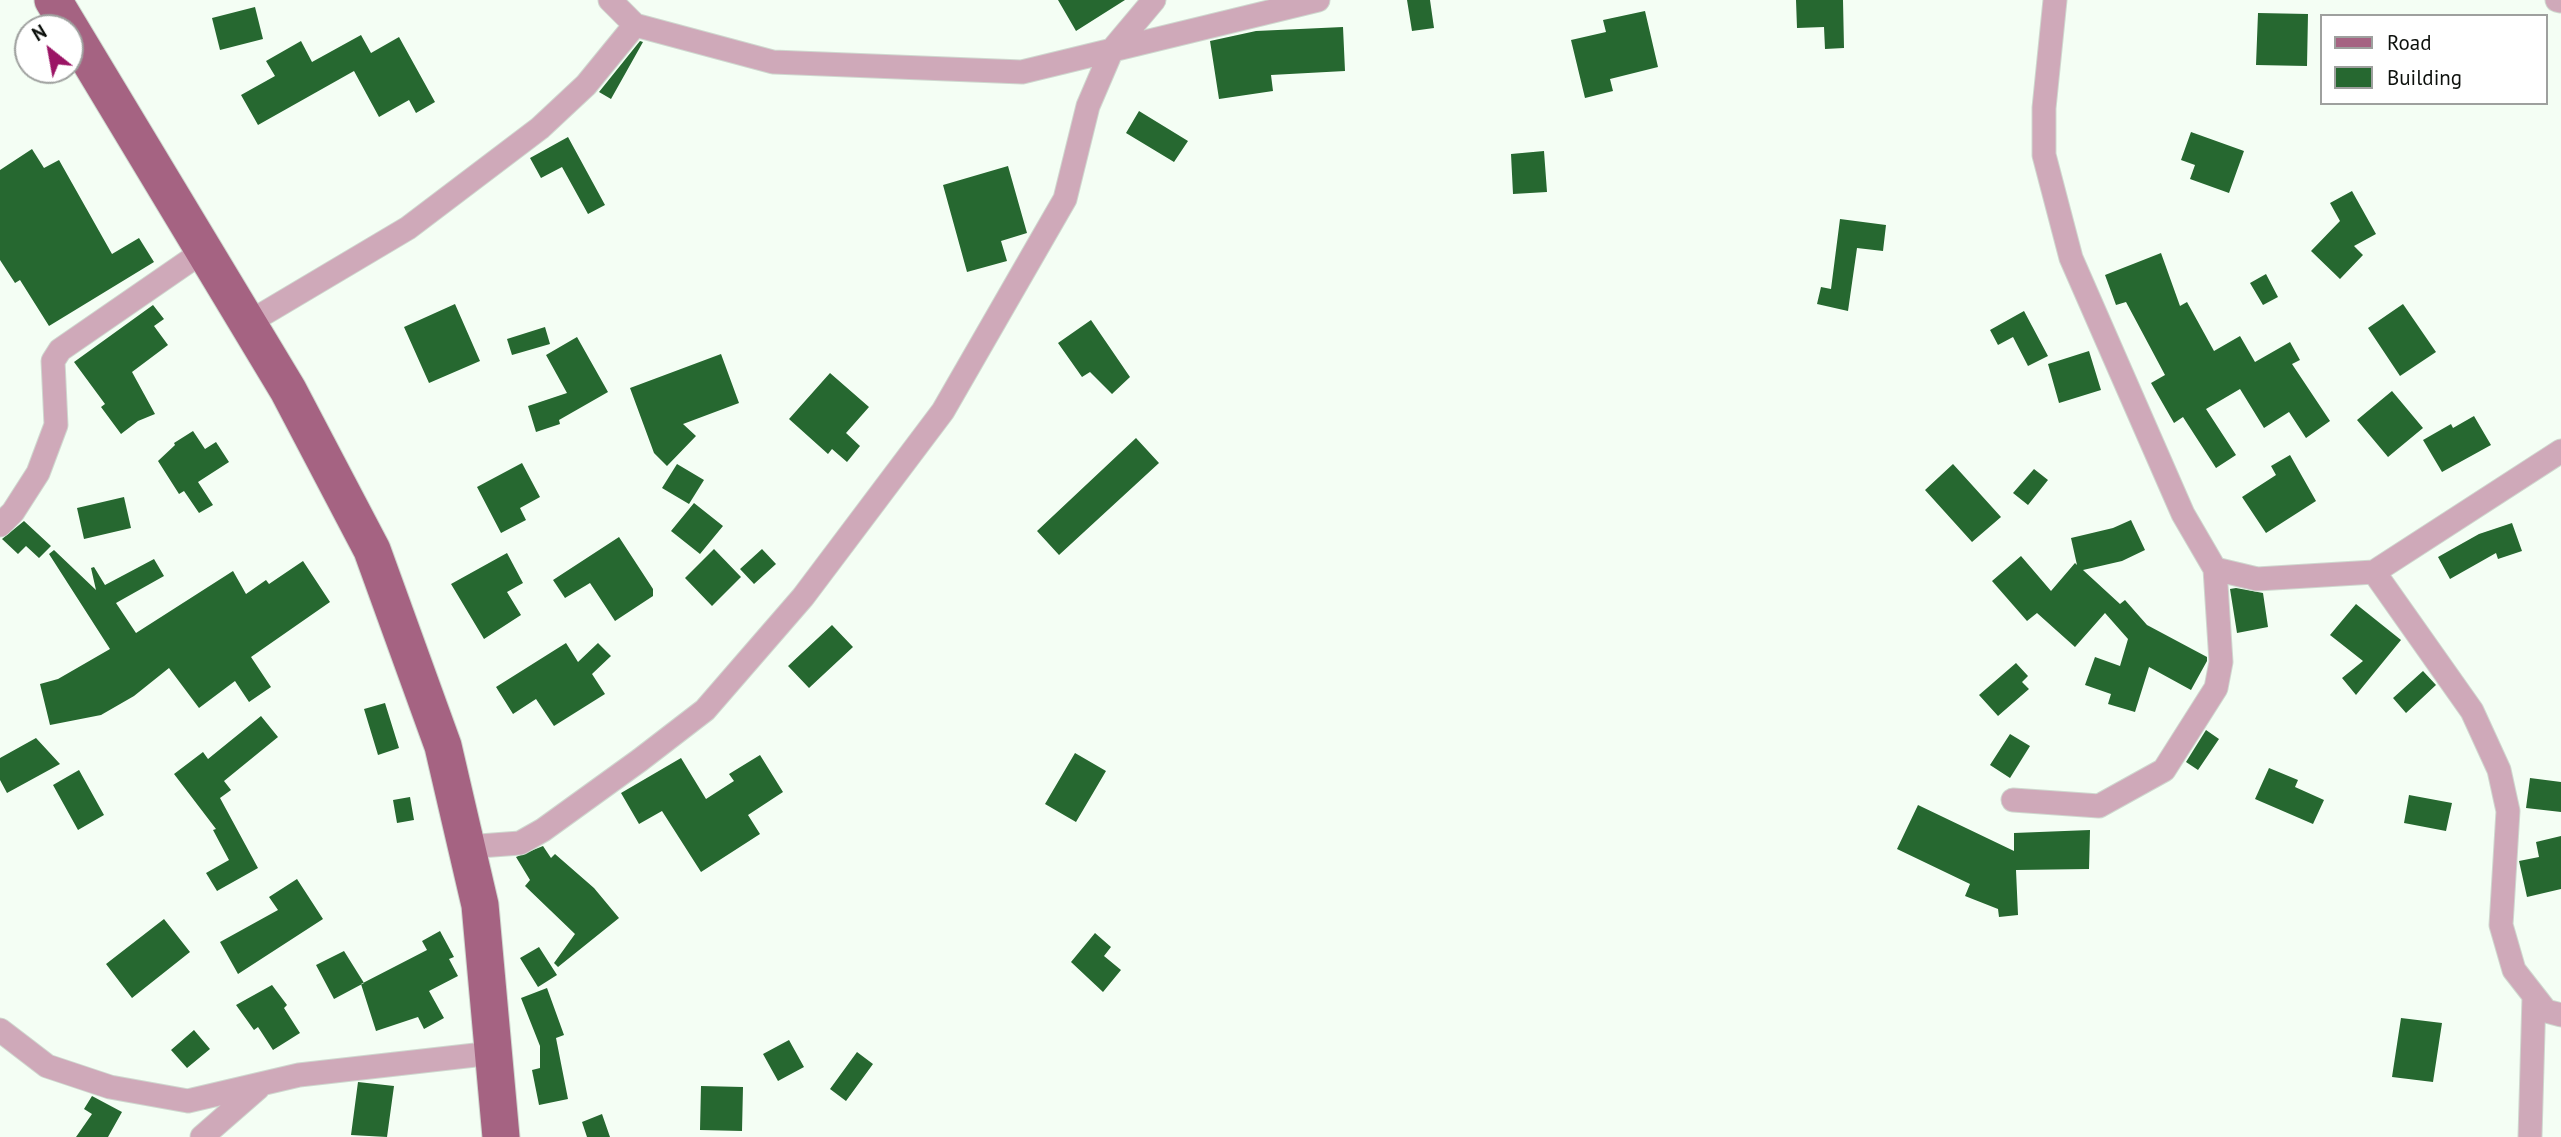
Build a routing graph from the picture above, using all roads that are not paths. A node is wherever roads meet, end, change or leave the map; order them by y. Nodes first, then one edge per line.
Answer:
1 (53, 0) edge
2 (610, 0) edge
3 (1154, 0) edge
4 (1318, 0) edge
5 (2054, 0) edge
6 (635, 26) junction
7 (1112, 50) junction
8 (205, 250) junction
9 (248, 323) junction
10 (2561, 451) edge
11 (0, 525) edge
12 (2215, 569) junction
13 (2374, 572) junction
14 (2013, 800) dead end
15 (466, 847) junction
16 (2534, 996) junction
17 (2561, 1015) edge
18 (0, 1030) edge
19 (493, 1053) junction
20 (261, 1086) junction
21 (202, 1137) edge
22 (501, 1137) edge
23 (2530, 1137) edge

1 - 8 main road
2 - 6 street
3 - 7 street
4 - 7 street
5 - 12 street
6 - 7 street
6 - 9 street
7 - 15 street
8 - 9 main road
8 - 11 street
9 - 15 main road
10 - 13 street
12 - 13 street
12 - 14 street
13 - 16 street
15 - 19 main road
16 - 17 street
16 - 23 street
18 - 20 street
19 - 20 street
19 - 22 main road
20 - 21 street

